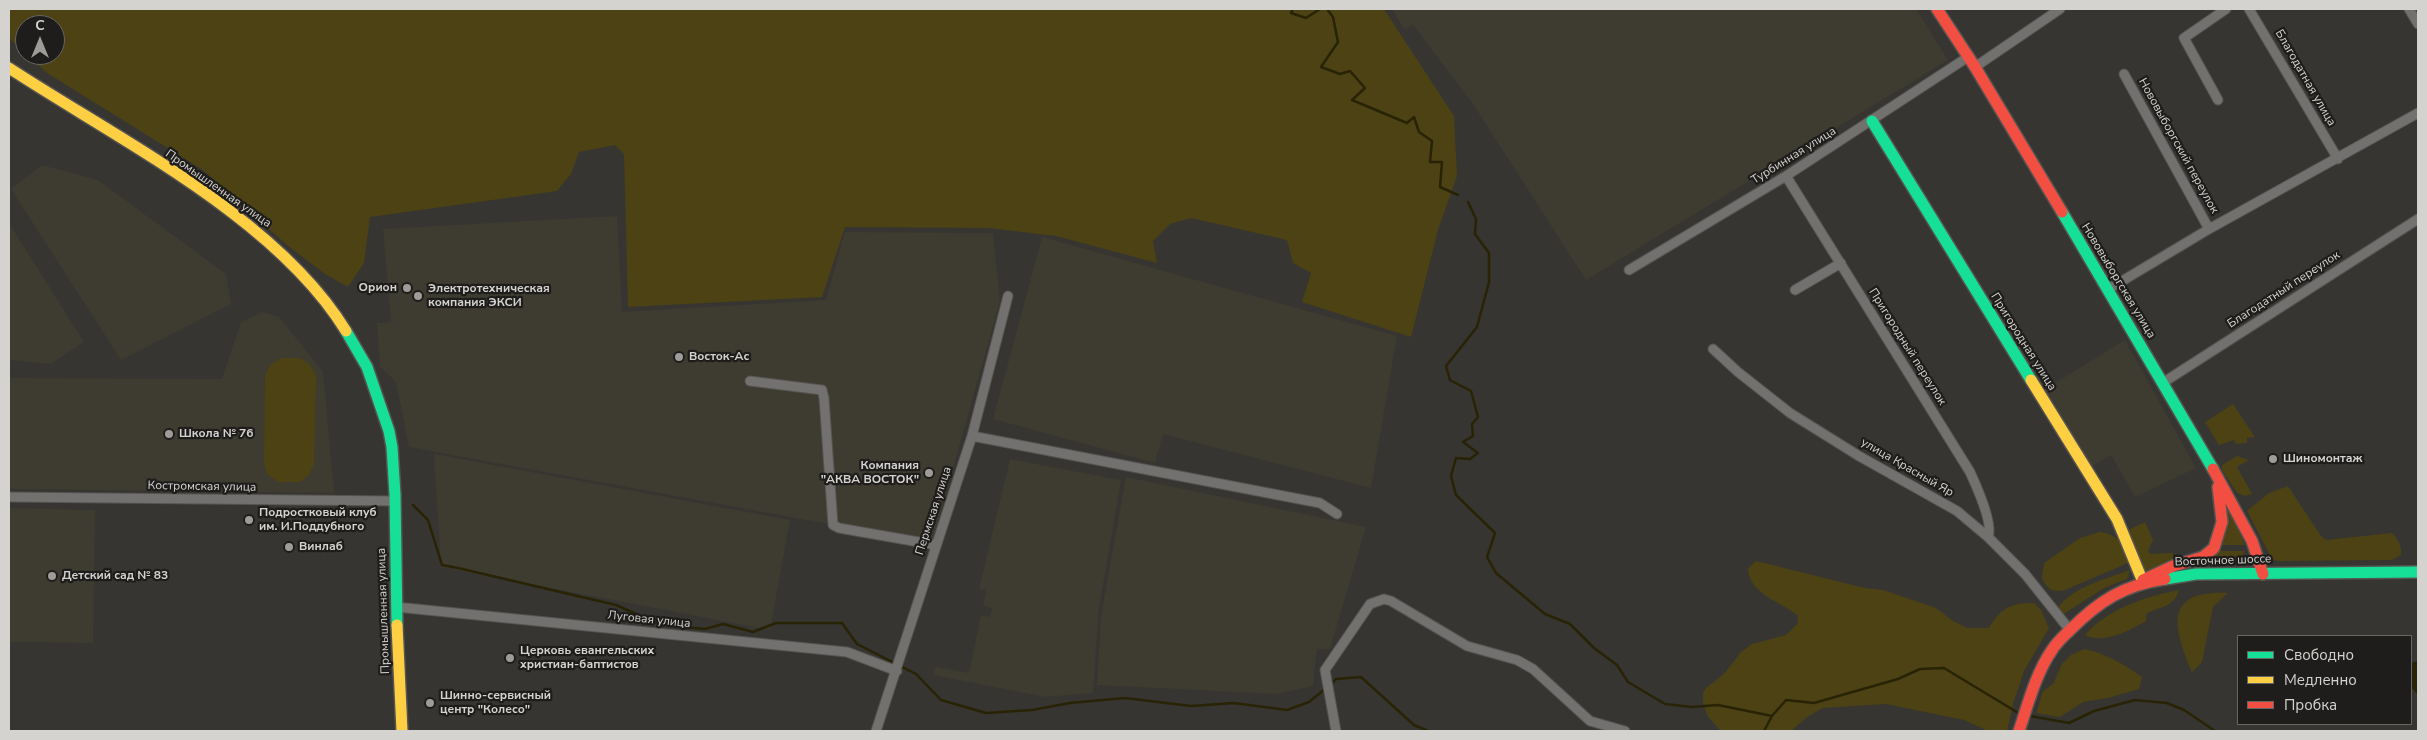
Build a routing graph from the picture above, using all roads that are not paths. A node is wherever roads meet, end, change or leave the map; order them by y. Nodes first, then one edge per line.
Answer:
1 (1937, 9) edge
2 (2060, 9) edge
3 (2226, 9) edge
4 (2249, 9) edge
5 (2409, 9) edge
6 (2418, 24) edge
7 (1971, 62) junction
8 (9, 68) edge
9 (2124, 74) dead end
10 (2218, 100) dead end
11 (2418, 113) edge
12 (1872, 121) junction
13 (2338, 160) junction
14 (1786, 176) junction
15 (2418, 219) edge
16 (2209, 229) junction
17 (1841, 263) junction
18 (1629, 270) dead end
19 (1795, 290) dead end
20 (2108, 290) junction
21 (1008, 296) dead end
22 (1713, 349) dead end
23 (750, 381) dead end
24 (2164, 382) junction
25 (972, 436) junction
26 (2211, 466) junction
27 (9, 497) edge
28 (395, 501) junction
29 (1337, 514) dead end
30 (1988, 537) junction
31 (936, 544) junction
32 (2418, 572) edge
33 (2263, 574) junction
34 (2143, 581) junction
35 (396, 607) junction
36 (2069, 629) junction
37 (897, 671) junction
38 (402, 731) edge
39 (876, 731) edge
40 (1336, 731) edge
41 (1624, 731) edge
42 (2019, 731) edge

1 - 7 street, Нововыборгская улица
2 - 7 street, Турбинная улица
3 - 10 street
4 - 13 street, Благодатная улица
5 - 6 street
7 - 12 street, Турбинная улица
7 - 20 street, Нововыборгская улица
8 - 28 street, Промышленная улица
9 - 16 street, Нововыборгский переулок
11 - 13 street
12 - 14 street, Турбинная улица
12 - 34 street, Пригородная улица
13 - 16 street
14 - 17 street, Пригородный переулок
14 - 18 street, Турбинная улица
15 - 24 street, Благодатный переулок
16 - 20 street
17 - 19 street
17 - 30 street, Пригородный переулок
20 - 24 street, Нововыборгская улица
21 - 25 street, Пермская улица
22 - 30 street, улица Красный Яр
23 - 31 street
24 - 26 street, Нововыборгская улица
25 - 29 street
25 - 31 street, Пермская улица
26 - 33 street, Нововыборгская улица
26 - 34 street
27 - 28 street, Костромская улица
28 - 35 street, Промышленная улица
30 - 36 street, улица Красный Яр
31 - 37 street, Пермская улица
32 - 33 street, Восточное шоссе
33 - 34 street, Восточное шоссе
34 - 36 street, Восточное шоссе
35 - 37 street, Луговая улица
35 - 38 street, Промышленная улица
36 - 42 street, Восточное шоссе
37 - 39 street, Пермская улица
40 - 41 street

